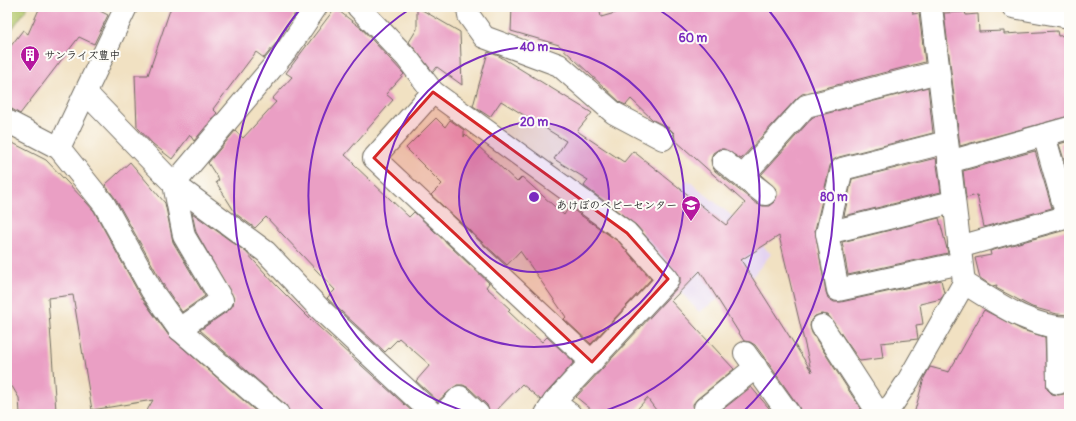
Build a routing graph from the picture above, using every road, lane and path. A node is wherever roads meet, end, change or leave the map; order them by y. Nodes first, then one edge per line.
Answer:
1 (126, 7) edge
2 (316, 7) edge
3 (358, 7) edge
4 (468, 7) edge
5 (931, 7) edge
6 (1013, 7) edge
7 (1069, 18) edge
8 (938, 72) junction
9 (433, 92) junction
10 (86, 93) junction
11 (7, 121) edge
12 (1069, 128) edge
13 (1044, 135) junction
14 (663, 139) dead end
15 (59, 148) junction
16 (948, 152) junction
17 (723, 161) dead end
18 (744, 176) junction
19 (174, 184) junction
20 (765, 194) dead end
21 (953, 202) junction
22 (1068, 216) edge
23 (827, 233) junction
24 (961, 264) junction
25 (822, 326) dead end
26 (1063, 328) edge
27 (179, 329) junction
28 (592, 362) junction
29 (1058, 383) dead end
30 (705, 408) dead end
31 (557, 410) edge
32 (278, 414) edge
33 (433, 414) edge
34 (443, 414) edge
35 (478, 414) edge
36 (789, 414) edge
37 (879, 414) edge

1 - 10 street
2 - 19 street
3 - 9 street
4 - 14 street
5 - 8 street
6 - 7 street
8 - 16 street
8 - 18 street
9 - 28 street
9 - 28 street
10 - 15 street
10 - 19 street
11 - 15 street
12 - 13 street
13 - 16 street
13 - 22 street
15 - 27 street
16 - 21 street
16 - 23 street
17 - 18 street
18 - 20 street
19 - 27 street
19 - 33 street
21 - 23 street
21 - 24 street
22 - 24 street
23 - 24 street
24 - 26 street
24 - 37 street
25 - 37 street
26 - 29 street
27 - 32 street
28 - 31 street
30 - 36 street
34 - 35 street

